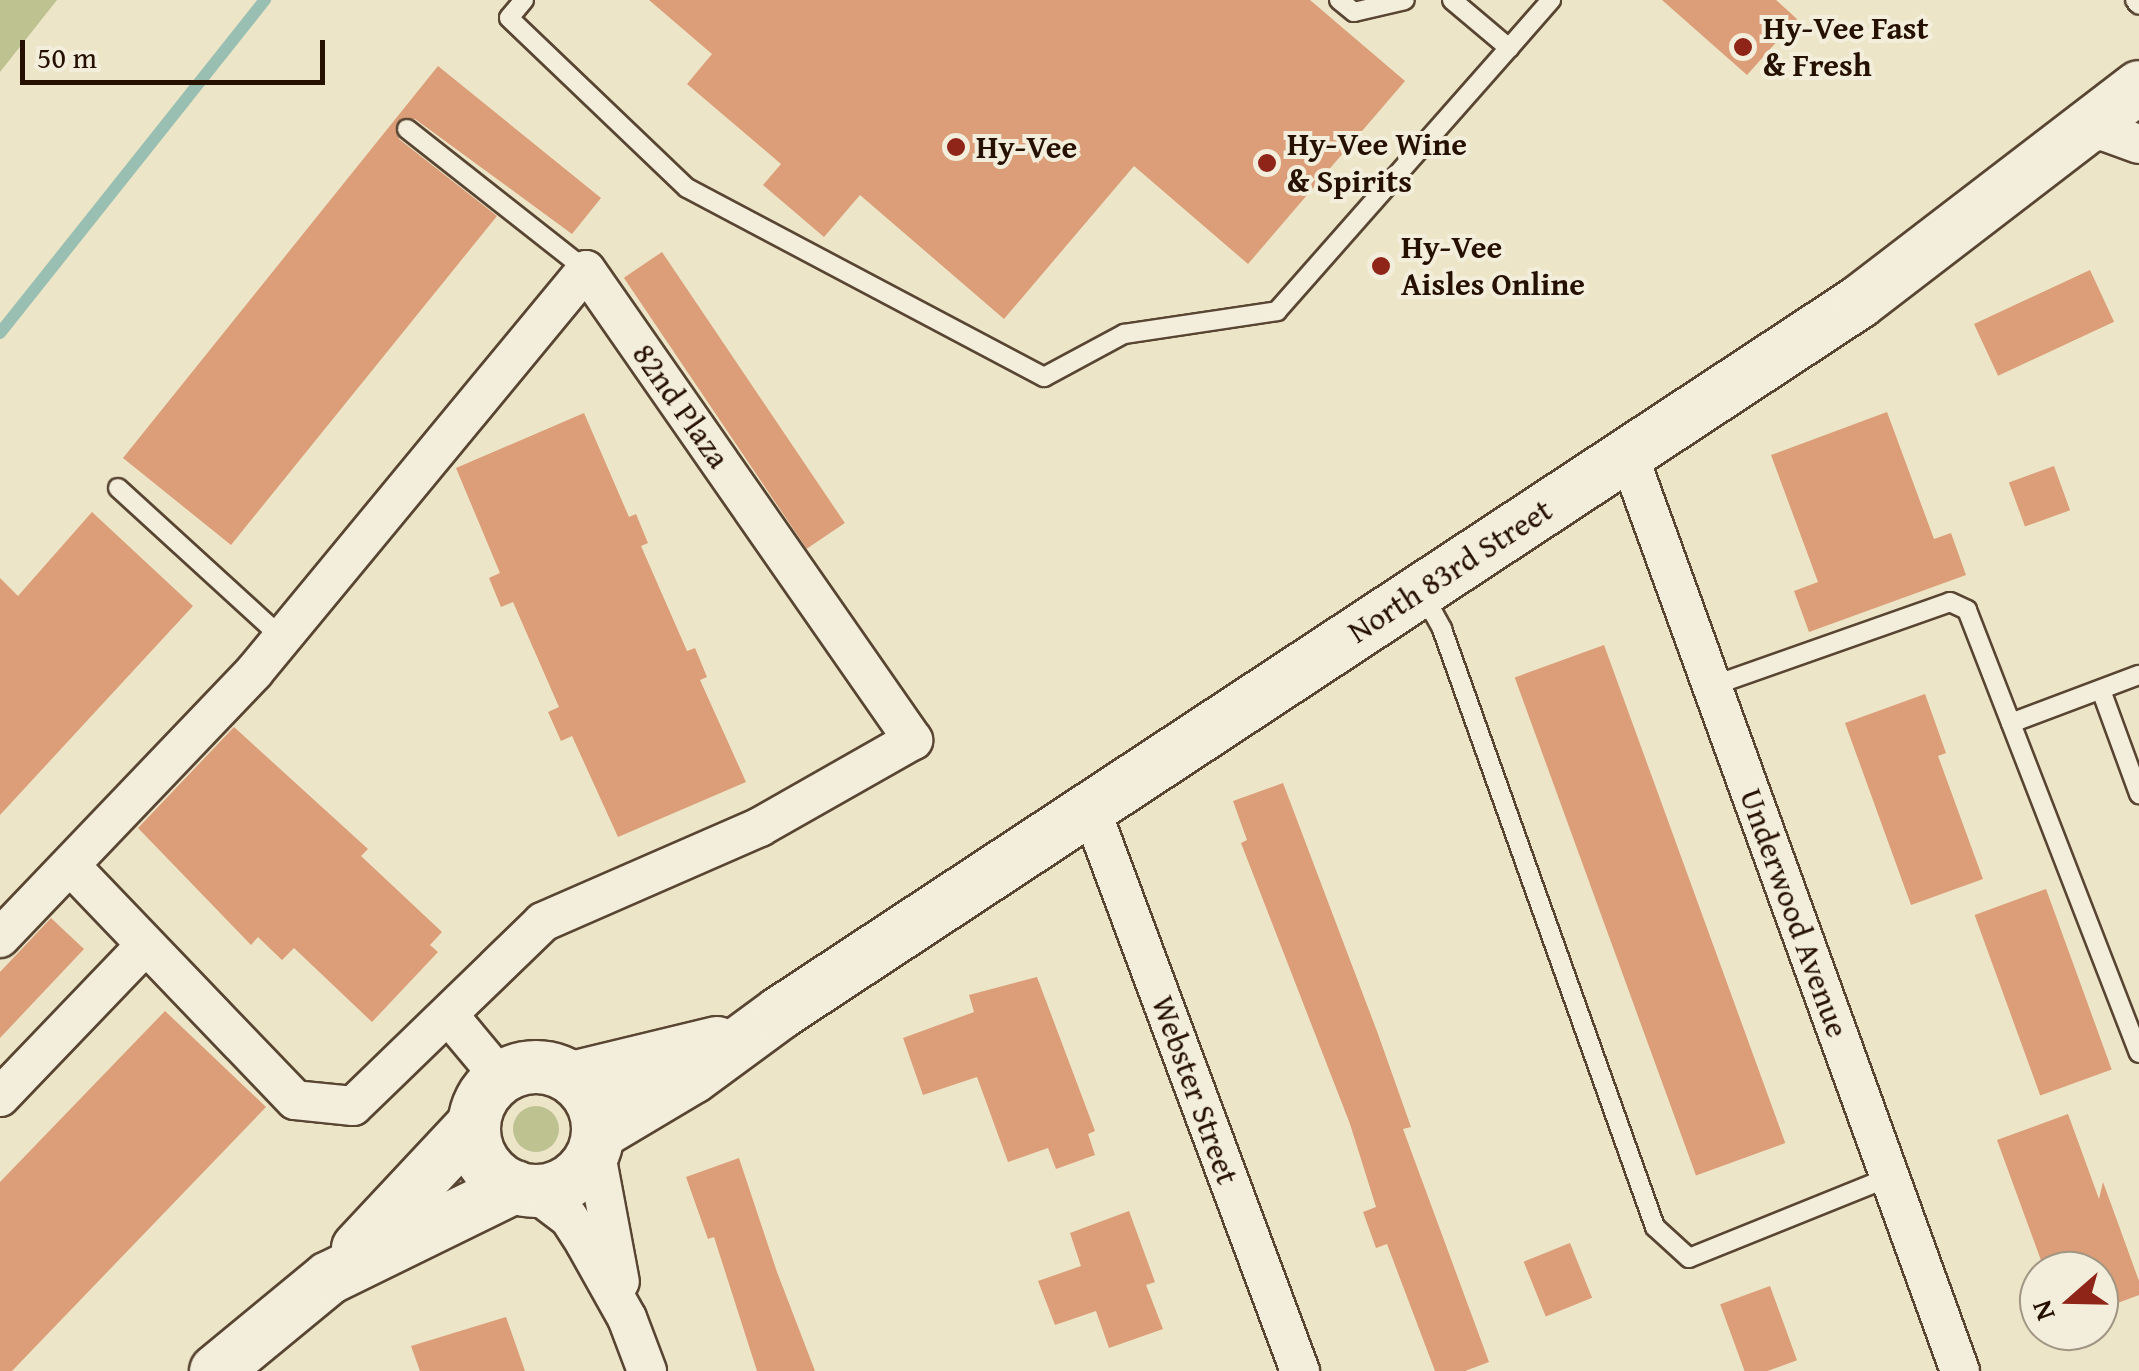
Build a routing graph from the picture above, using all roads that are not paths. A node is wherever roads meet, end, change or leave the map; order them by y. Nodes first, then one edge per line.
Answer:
1 (524, 0) edge
2 (1339, 0) edge
3 (1406, 0) edge
4 (1452, 0) edge
5 (1551, 0) edge
6 (1509, 48) junction
7 (2139, 87) edge
8 (407, 129) dead end
9 (2074, 133) junction
10 (2139, 144) edge
11 (586, 270) junction
12 (1628, 454) junction
13 (118, 488) dead end
14 (1420, 590) junction
15 (282, 638) junction
16 (2139, 676) edge
17 (1712, 686) junction
18 (2100, 690) junction
19 (2011, 723) junction
20 (2139, 794) edge
21 (1091, 810) junction
22 (70, 865) junction
23 (0, 938) edge
24 (145, 946) junction
25 (450, 1017) junction
26 (747, 1035) junction
27 (2138, 1045) edge
28 (501, 1078) junction
29 (572, 1078) junction
30 (0, 1097) edge
31 (474, 1124) junction
32 (597, 1142) junction
33 (1889, 1177) junction
34 (524, 1189) junction
35 (329, 1278) junction
36 (628, 1318) junction
37 (216, 1371) edge
38 (647, 1371) edge
39 (1300, 1371) edge
40 (1960, 1371) edge

1 - 6 lane
2 - 3 lane
4 - 6 lane
5 - 6 lane
7 - 9 street, North 83rd Street
8 - 11 lane
9 - 10 street
9 - 12 street, North 83rd Street
11 - 15 street
11 - 25 street, 82nd Plaza
12 - 14 street, North 83rd Street
12 - 17 street, Underwood Avenue
13 - 15 lane
14 - 21 street, North 83rd Street
14 - 33 lane
15 - 22 street
16 - 18 lane
17 - 19 lane
17 - 33 street, Underwood Avenue
18 - 19 lane
18 - 20 lane
19 - 27 lane
21 - 26 street, North 83rd Street
21 - 39 street, Webster Street
22 - 23 street
22 - 24 street, 82nd Plaza
24 - 25 street, 82nd Plaza
24 - 30 street
25 - 28 street
26 - 29 street, North 83rd Street
26 - 32 street, North 83rd Street
28 - 29 street
28 - 31 street
29 - 32 street
31 - 34 street
31 - 35 street
32 - 34 street
32 - 36 street
33 - 40 street, Underwood Avenue
34 - 35 street
34 - 36 street
35 - 37 street
36 - 38 street

